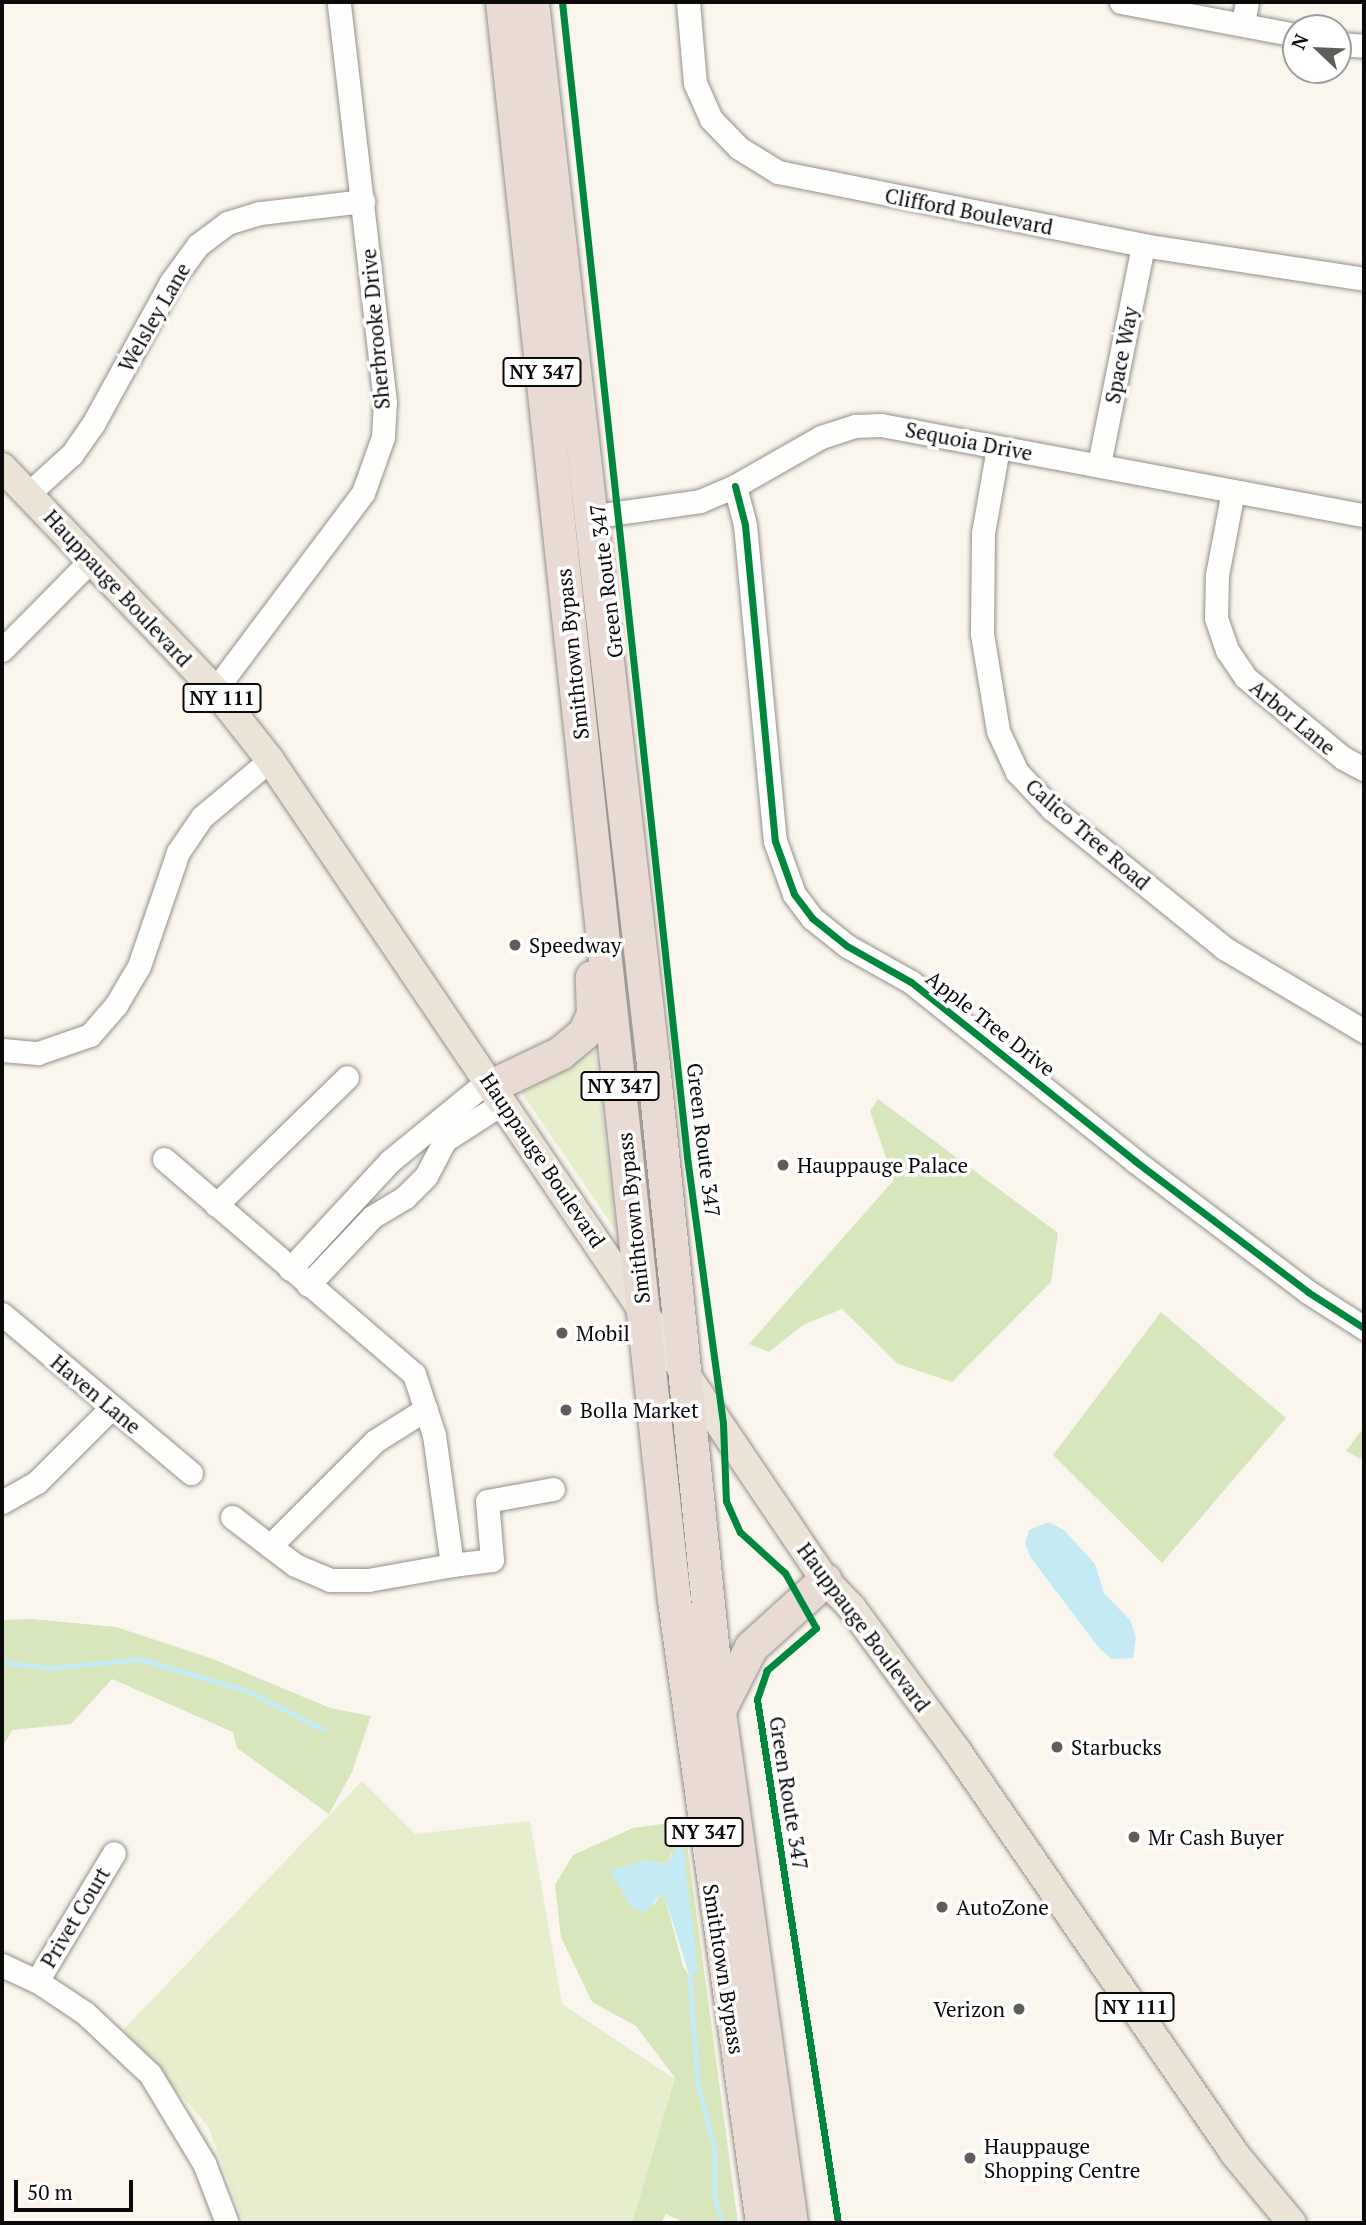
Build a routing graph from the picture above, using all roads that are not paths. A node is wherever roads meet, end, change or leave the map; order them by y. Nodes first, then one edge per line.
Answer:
1 (339, 2) edge
2 (502, 2) edge
3 (532, 2) edge
4 (688, 2) edge
5 (1121, 2) edge
6 (1245, 13) edge
7 (1282, 29) edge
8 (363, 201) junction
9 (1143, 245) junction
10 (1364, 279) edge
11 (998, 448) junction
12 (1099, 464) junction
13 (2, 467) edge
14 (736, 486) junction
15 (1233, 491) junction
16 (29, 493) junction
17 (1364, 515) edge
18 (589, 517) junction
19 (90, 561) junction
20 (2, 650) edge
21 (215, 690) junction
22 (270, 760) junction
23 (1364, 769) edge
24 (597, 869) junction
25 (1364, 1031) edge
26 (2, 1050) edge
27 (347, 1077) dead end
28 (496, 1089) junction
29 (164, 1159) dead end
30 (373, 1178) junction
31 (394, 1203) junction
32 (216, 1205) junction
33 (290, 1269) junction
34 (308, 1285) junction
35 (642, 1303) junction
36 (2, 1314) edge
37 (1364, 1328) edge
38 (684, 1370) junction
39 (112, 1407) junction
40 (426, 1409) junction
41 (191, 1473) dead end
42 (553, 1489) dead end
43 (2, 1502) edge
44 (232, 1517) dead end
45 (270, 1546) junction
46 (452, 1565) junction
47 (825, 1580) junction
48 (719, 1712) junction
49 (114, 1853) dead end
50 (2, 1965) edge
51 (37, 1981) junction
52 (227, 2223) edge
53 (762, 2223) edge
54 (791, 2223) edge
55 (1293, 2223) edge

1 - 8 street, Sherbrooke Drive
2 - 24 highway, Smithtown Bypass / NY 347
3 - 18 highway, Smithtown Bypass / NY 347
4 - 9 street, Clifford Boulevard
5 - 6 street
6 - 7 street
8 - 16 street, Welsley Lane
8 - 21 street, Sherbrooke Drive
9 - 10 street, Clifford Boulevard
9 - 12 street, Space Way
11 - 12 street, Sequoia Drive
11 - 14 street, Sequoia Drive
11 - 25 street, Calico Tree Road
12 - 15 street, Sequoia Drive
13 - 16 main road, Hauppauge Boulevard / NY 111
14 - 18 street, Sequoia Drive
14 - 37 street, Apple Tree Drive
15 - 17 street, Sequoia Drive
15 - 23 street, Arbor Lane
16 - 19 main road, Hauppauge Boulevard / NY 111
18 - 38 highway, Smithtown Bypass / NY 347
19 - 20 street
19 - 21 main road, Hauppauge Boulevard / NY 111
21 - 22 main road, Hauppauge Boulevard / NY 111
22 - 26 street
22 - 28 main road, Hauppauge Boulevard / NY 111
24 - 28 highway
24 - 35 highway, Smithtown Bypass / NY 347
27 - 32 street
28 - 30 street
28 - 31 street
28 - 35 main road, Hauppauge Boulevard / NY 111
29 - 32 street
30 - 31 street
30 - 33 street
31 - 34 street
32 - 33 street
33 - 34 street
34 - 40 street
35 - 38 main road, Hauppauge Boulevard / NY 111
35 - 53 highway, Smithtown Bypass / NY 347
36 - 39 street, Haven Lane
38 - 47 main road, Hauppauge Boulevard / NY 111
38 - 48 highway, Smithtown Bypass / NY 347
39 - 41 street, Haven Lane
39 - 43 street
40 - 45 street
40 - 46 street
42 - 46 street
44 - 45 street
45 - 46 street
47 - 48 highway
47 - 55 main road, Hauppauge Boulevard / NY 111
48 - 54 highway, Smithtown Bypass / NY 347
49 - 51 street, Privet Court
50 - 51 street
51 - 52 street

